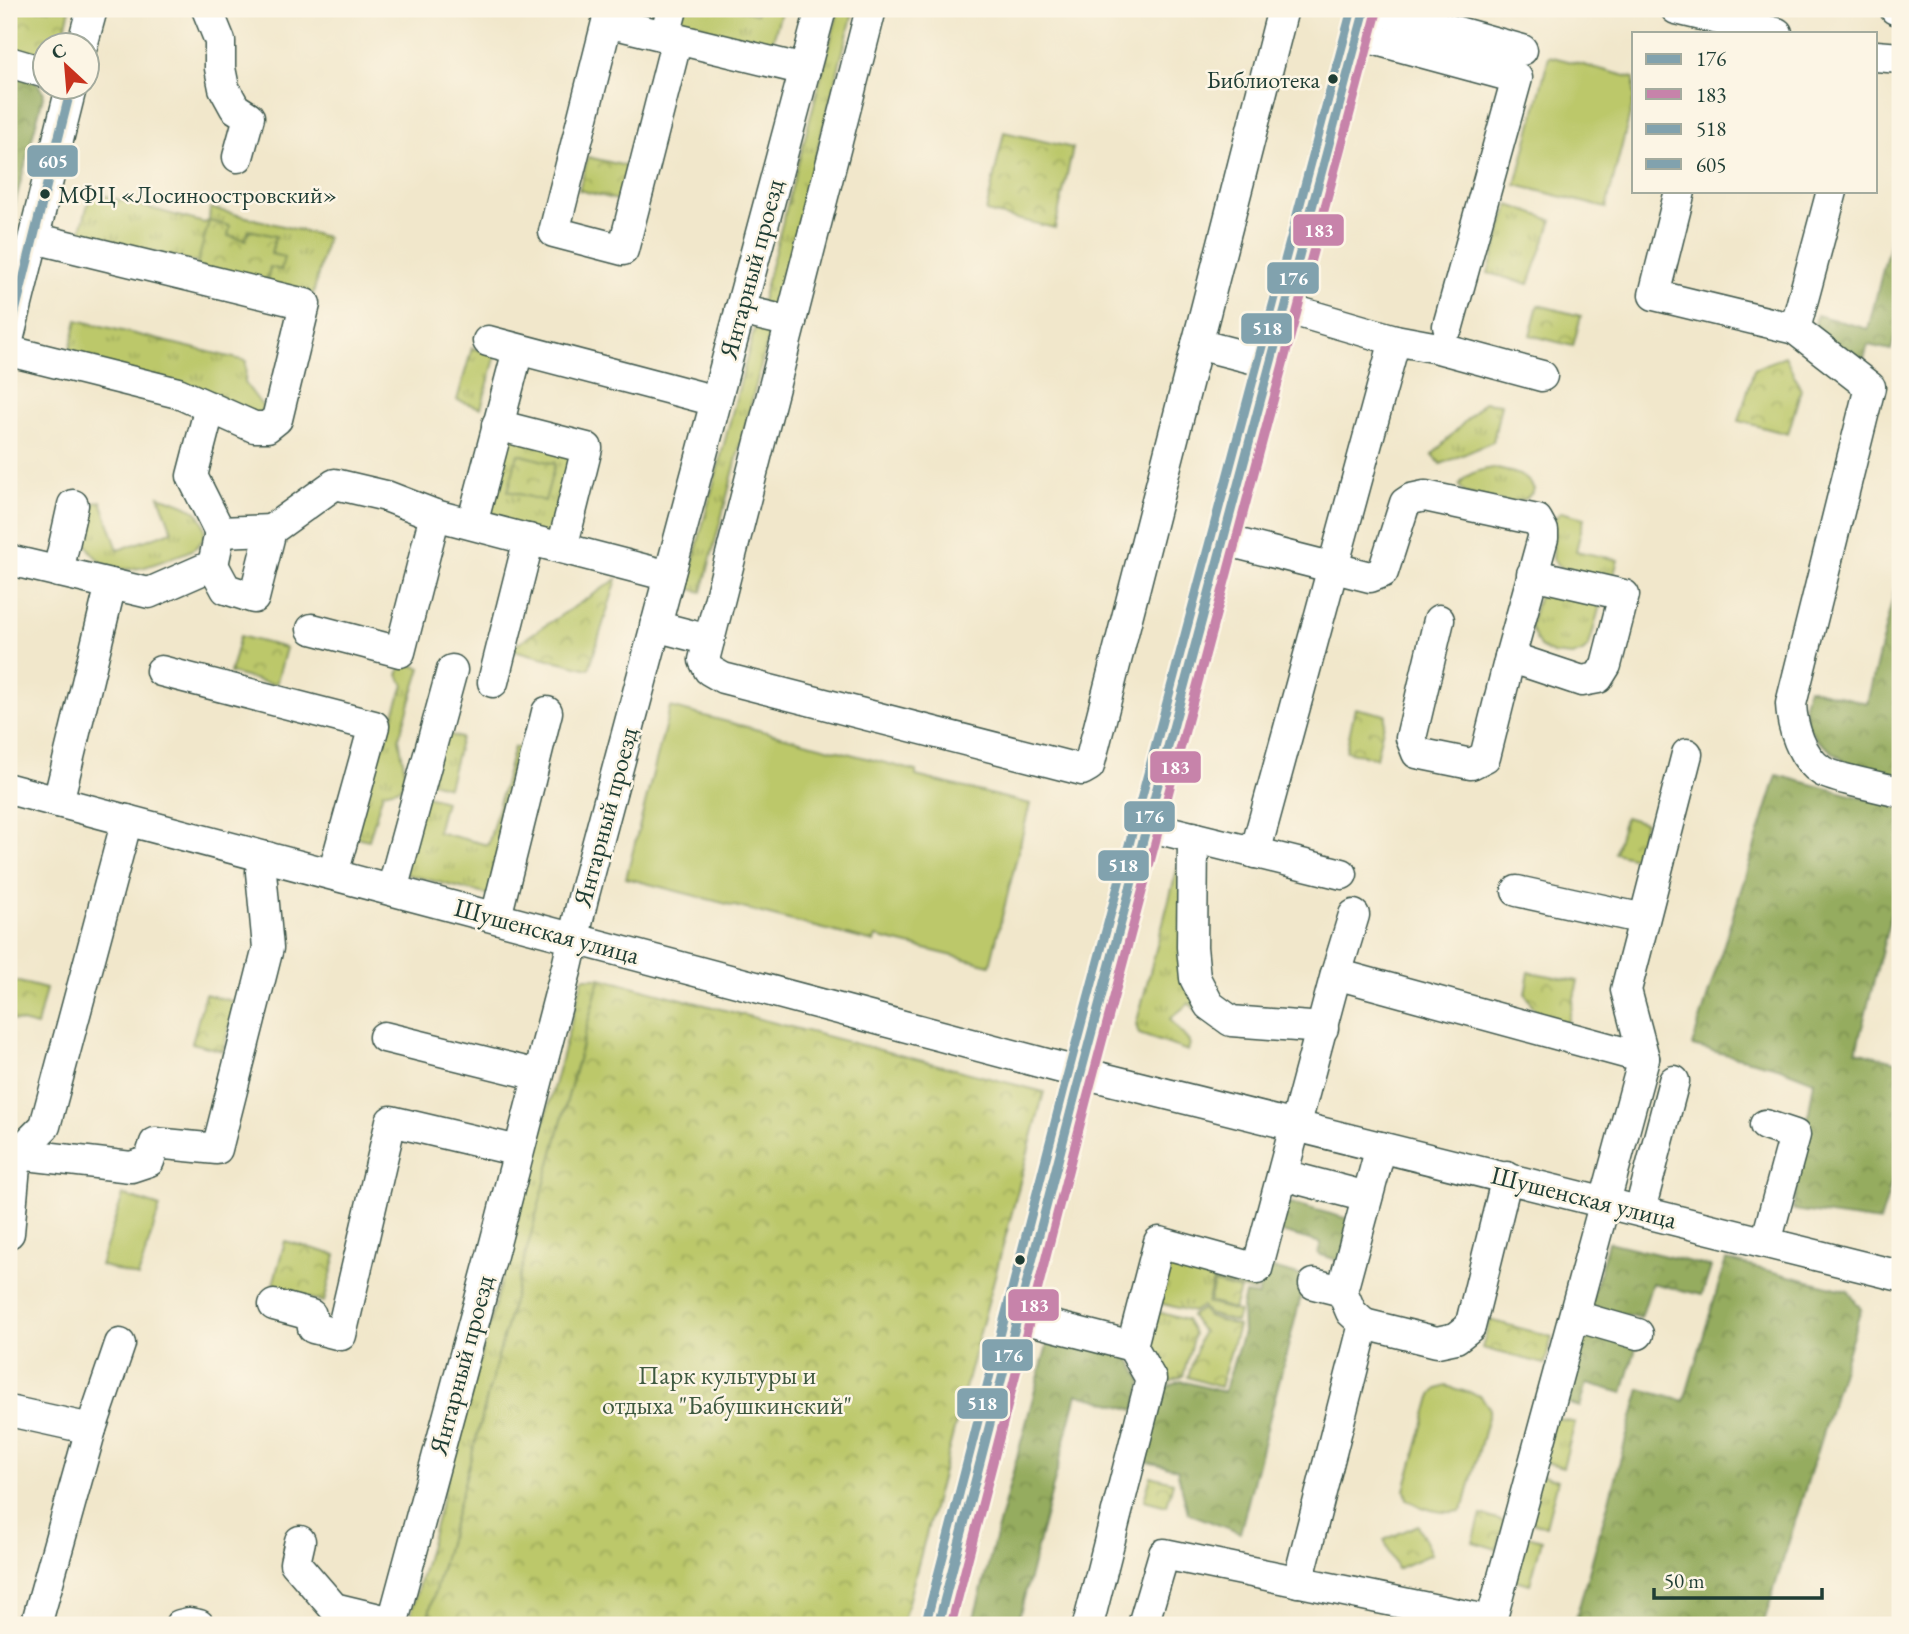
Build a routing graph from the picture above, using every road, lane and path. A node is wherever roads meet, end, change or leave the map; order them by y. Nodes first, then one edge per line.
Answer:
1 (92, 9) edge
2 (207, 9) edge
3 (821, 9) edge
4 (871, 9) edge
5 (1283, 9) edge
6 (1375, 9) edge
7 (1676, 9) edge
8 (1362, 22) edge
9 (1720, 27) edge
10 (671, 28) edge
11 (86, 32) edge
12 (1768, 32) edge
13 (1522, 50) dead end
14 (1878, 56) edge
15 (1900, 58) edge
16 (9, 62) edge
17 (32, 69) edge
18 (804, 70) junction
19 (68, 102) edge
20 (238, 157) dead end
21 (1680, 192) edge
22 (1832, 192) edge
23 (34, 238) junction
24 (1285, 308) junction
25 (740, 310) junction
26 (791, 322) junction
27 (1448, 326) dead end
28 (1795, 329) junction
29 (9, 336) edge
30 (1395, 340) junction
31 (488, 341) dead end
32 (1197, 344) junction
33 (518, 350) junction
34 (9, 351) edge
35 (1271, 363) junction
36 (1542, 376) dead end
37 (716, 401) junction
38 (210, 407) junction
39 (498, 425) junction
40 (73, 505) dead end
41 (435, 515) junction
42 (472, 524) junction
43 (271, 530) junction
44 (220, 532) junction
45 (529, 539) junction
46 (1224, 540) junction
47 (562, 548) junction
48 (9, 560) edge
49 (213, 565) junction
50 (1333, 568) junction
51 (58, 572) junction
52 (1532, 574) junction
53 (668, 576) junction
54 (111, 584) junction
55 (1439, 620) dead end
56 (655, 626) junction
57 (312, 629) dead end
58 (709, 640) junction
59 (1510, 657) junction
60 (452, 670) dead end
61 (161, 671) dead end
62 (493, 681) dead end
63 (547, 712) dead end
64 (1687, 754) dead end
65 (9, 789) edge
66 (1900, 792) edge
67 (58, 802) junction
68 (127, 820) junction
69 (1147, 826) junction
70 (1193, 838) junction
71 (1255, 853) junction
72 (267, 857) junction
73 (334, 874) junction
74 (1342, 874) dead end
75 (392, 890) junction
76 (1517, 891) dead end
77 (1354, 915) dead end
78 (496, 917) junction
79 (1644, 919) junction
80 (574, 937) junction
81 (1336, 974) junction
82 (1323, 1028) junction
83 (384, 1037) dead end
84 (1644, 1058) junction
85 (1081, 1073) junction
86 (538, 1075) junction
87 (1674, 1081) dead end
88 (1296, 1125) junction
89 (1765, 1125) dead end
90 (1381, 1147) junction
91 (518, 1150) junction
92 (12, 1154) edge
93 (1283, 1175) junction
94 (1507, 1177) junction
95 (1367, 1197) junction
96 (1606, 1202) junction
97 (1640, 1210) junction
98 (9, 1233) edge
99 (1766, 1242) junction
100 (1900, 1276) edge
101 (274, 1305) dead end
102 (1575, 1316) junction
103 (1018, 1317) junction
104 (1364, 1324) junction
105 (1638, 1334) dead end
106 (120, 1344) dead end
107 (1132, 1346) junction
108 (9, 1411) edge
109 (91, 1429) junction
110 (300, 1541) dead end
111 (1298, 1582) junction
112 (1490, 1623) edge
113 (392, 1624) edge
114 (36, 1625) edge
115 (180, 1625) edge
116 (199, 1625) edge
117 (937, 1625) edge
118 (1088, 1625) edge
119 (1143, 1625) edge

1 - 11 street
2 - 20 street
3 - 18 street, Янтарный проезд
4 - 26 street
5 - 32 street
6 - 13 street
7 - 9 street
8 - 24 street
8 - 27 street
9 - 12 street
10 - 10 street
10 - 18 street
14 - 15 street
16 - 17 street
18 - 25 street, Янтарный проезд
19 - 23 street
21 - 28 street
22 - 28 street
23 - 29 street
23 - 38 street
24 - 30 street
24 - 35 street
25 - 26 street
25 - 37 street, Янтарный проезд
26 - 58 street
28 - 66 street
30 - 36 street
30 - 50 street
31 - 33 street
32 - 35 street
32 - 58 street
33 - 37 street
33 - 39 street
34 - 38 street
35 - 46 street
37 - 53 street, Янтарный проезд
38 - 44 street
39 - 42 street
39 - 47 street
40 - 51 street
41 - 42 street
41 - 43 street
41 - 57 street
42 - 45 street
43 - 44 street
43 - 49 street
44 - 49 street
45 - 47 street
45 - 62 street
46 - 50 street
46 - 69 street
47 - 53 street
48 - 51 street
49 - 54 street
50 - 52 street
50 - 71 street
51 - 54 street
52 - 59 street
52 - 59 street
53 - 56 street, Янтарный проезд
54 - 67 street
55 - 59 street
56 - 58 street
56 - 80 street, Янтарный проезд
60 - 75 street
61 - 73 street
63 - 78 street
64 - 79 street
65 - 67 street, Шушенская улица
67 - 68 street, Шушенская улица
68 - 72 street, Шушенская улица
68 - 92 street
69 - 70 street
69 - 85 street
70 - 71 street
70 - 82 street
71 - 74 street
72 - 73 street, Шушенская улица
72 - 92 street
73 - 75 street, Шушенская улица
75 - 78 street, Шушенская улица
76 - 79 street
77 - 81 street
78 - 80 street, Шушенская улица
79 - 84 street
80 - 85 street, Шушенская улица
80 - 86 street, Янтарный проезд
81 - 82 street
81 - 84 street
82 - 88 street
83 - 86 street
84 - 96 street
85 - 88 street, Шушенская улица
85 - 103 street
86 - 91 street, Янтарный проезд
87 - 97 street
88 - 90 street, Шушенская улица
88 - 93 street
89 - 99 street
90 - 94 street, Шушенская улица
90 - 95 street
91 - 101 street
91 - 113 street, Янтарный проезд
92 - 98 street
93 - 95 street
93 - 107 street
94 - 96 street, Шушенская улица
94 - 104 street
95 - 104 street
96 - 97 street, Шушенская улица
96 - 102 street
97 - 99 street, Шушенская улица
99 - 100 street, Шушенская улица
102 - 105 street
102 - 112 street
103 - 107 street
103 - 117 street
104 - 111 street
106 - 109 street
107 - 118 street
108 - 109 street
109 - 114 street
110 - 113 street
111 - 112 street
111 - 119 street
115 - 116 street

